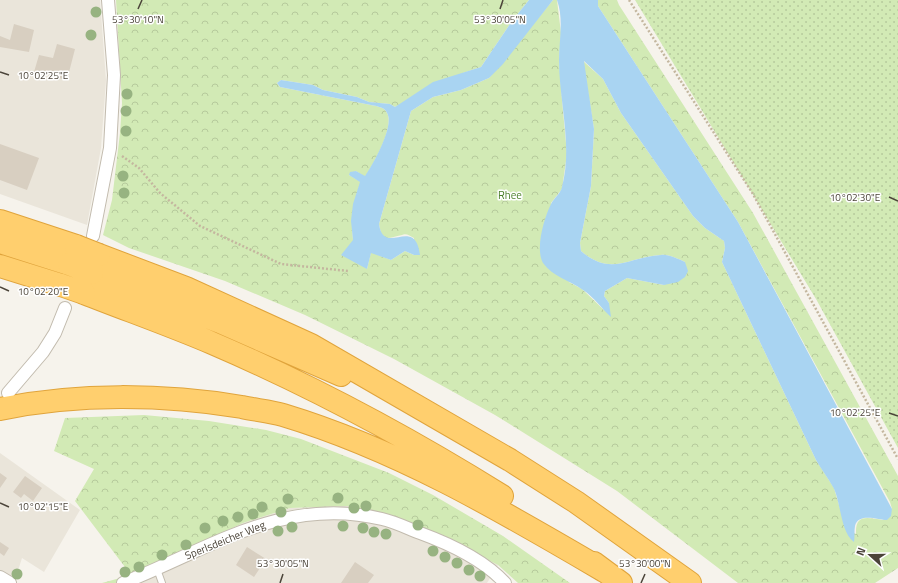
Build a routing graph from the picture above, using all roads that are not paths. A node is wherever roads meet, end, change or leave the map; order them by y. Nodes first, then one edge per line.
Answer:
1 (108, 0) edge
2 (0, 221) edge
3 (0, 242) edge
4 (86, 255) junction
5 (0, 266) edge
6 (65, 308) dead end
7 (6, 400) edge
8 (157, 569) junction
9 (0, 577) edge
10 (613, 577) edge
11 (10, 583) edge
12 (123, 583) edge
13 (162, 583) edge
14 (505, 583) edge
15 (690, 583) edge

1 - 4 street
2 - 4 highway
3 - 4 highway
4 - 15 highway
5 - 10 highway, bridge
6 - 7 street
7 - 10 highway
8 - 12 street, Sperlsdeicher Weg
8 - 13 lane
8 - 14 street, Sperlsdeicher Weg
9 - 11 street

